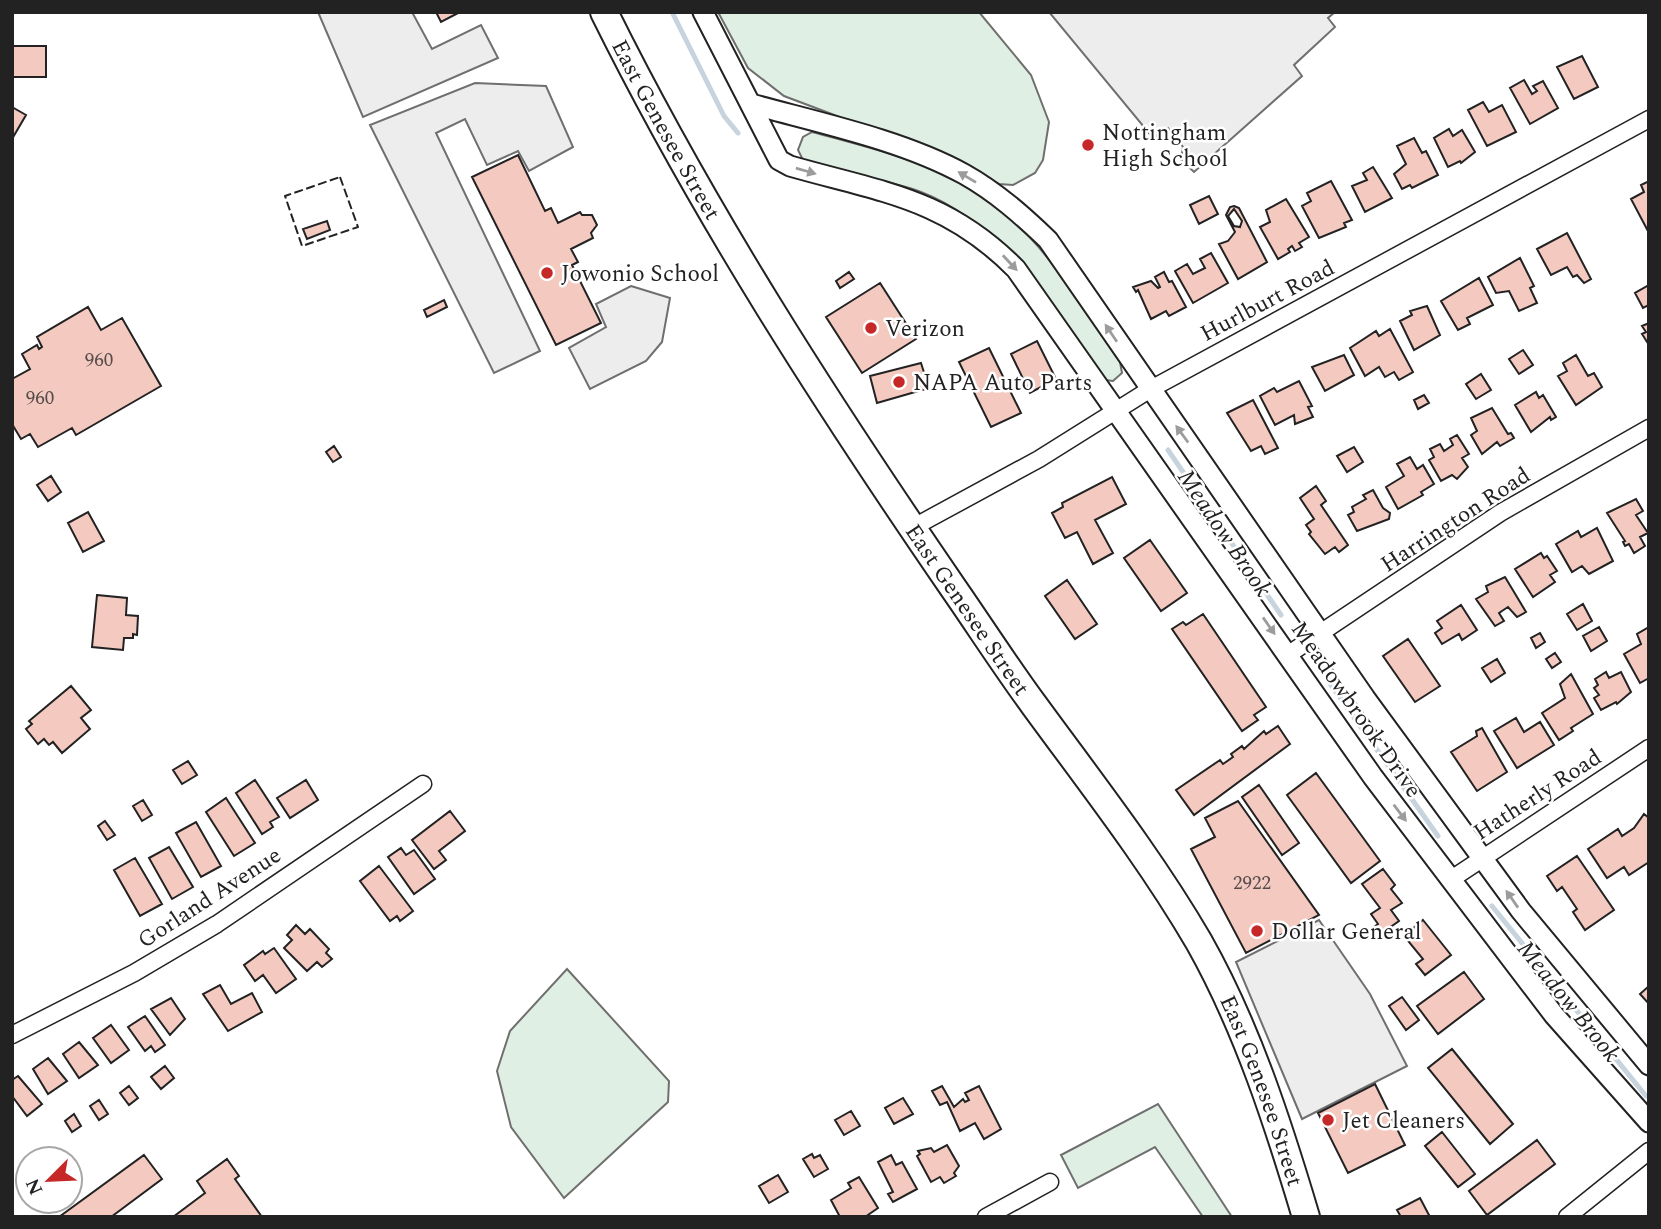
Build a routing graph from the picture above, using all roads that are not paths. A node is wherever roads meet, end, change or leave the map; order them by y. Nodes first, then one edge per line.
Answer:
1 (604, 12) edge
2 (703, 12) edge
3 (751, 103) junction
4 (1649, 119) edge
5 (1149, 390) junction
6 (1117, 410) junction
7 (1649, 428) edge
8 (912, 528) junction
9 (1320, 633) junction
10 (1289, 654) junction
11 (1649, 748) edge
12 (423, 784) dead end
13 (1483, 857) junction
14 (1450, 880) junction
15 (12, 1035) edge
16 (1649, 1065) edge
17 (1649, 1122) edge
18 (1649, 1150) edge
19 (1050, 1182) dead end
20 (986, 1217) edge
21 (1306, 1217) edge
22 (1567, 1217) edge

1 - 8 main road, East Genesee Street
2 - 3 street, Meadowbrook Drive
5 -> 3 street, Meadowbrook Drive
3 -> 6 street, Meadowbrook Drive
4 - 5 street, Hurlburt Road
5 - 6 street, Hurlburt Road
9 -> 5 street, Meadowbrook Drive
6 - 8 street, Hurlburt Road
6 -> 10 street, Meadowbrook Drive
7 - 9 street, Harrington Road
8 - 21 main road, East Genesee Street
9 - 10 street, Harrington Road
9 - 13 street, Meadowbrook Drive
10 -> 14 street, Meadowbrook Drive
11 - 13 street, Hatherly Road
12 - 15 street, Gorland Avenue
13 - 14 street, Hatherly Road
16 -> 13 street, Meadowbrook Drive
14 - 17 street, Meadowbrook Drive
18 - 22 street
19 - 20 street

